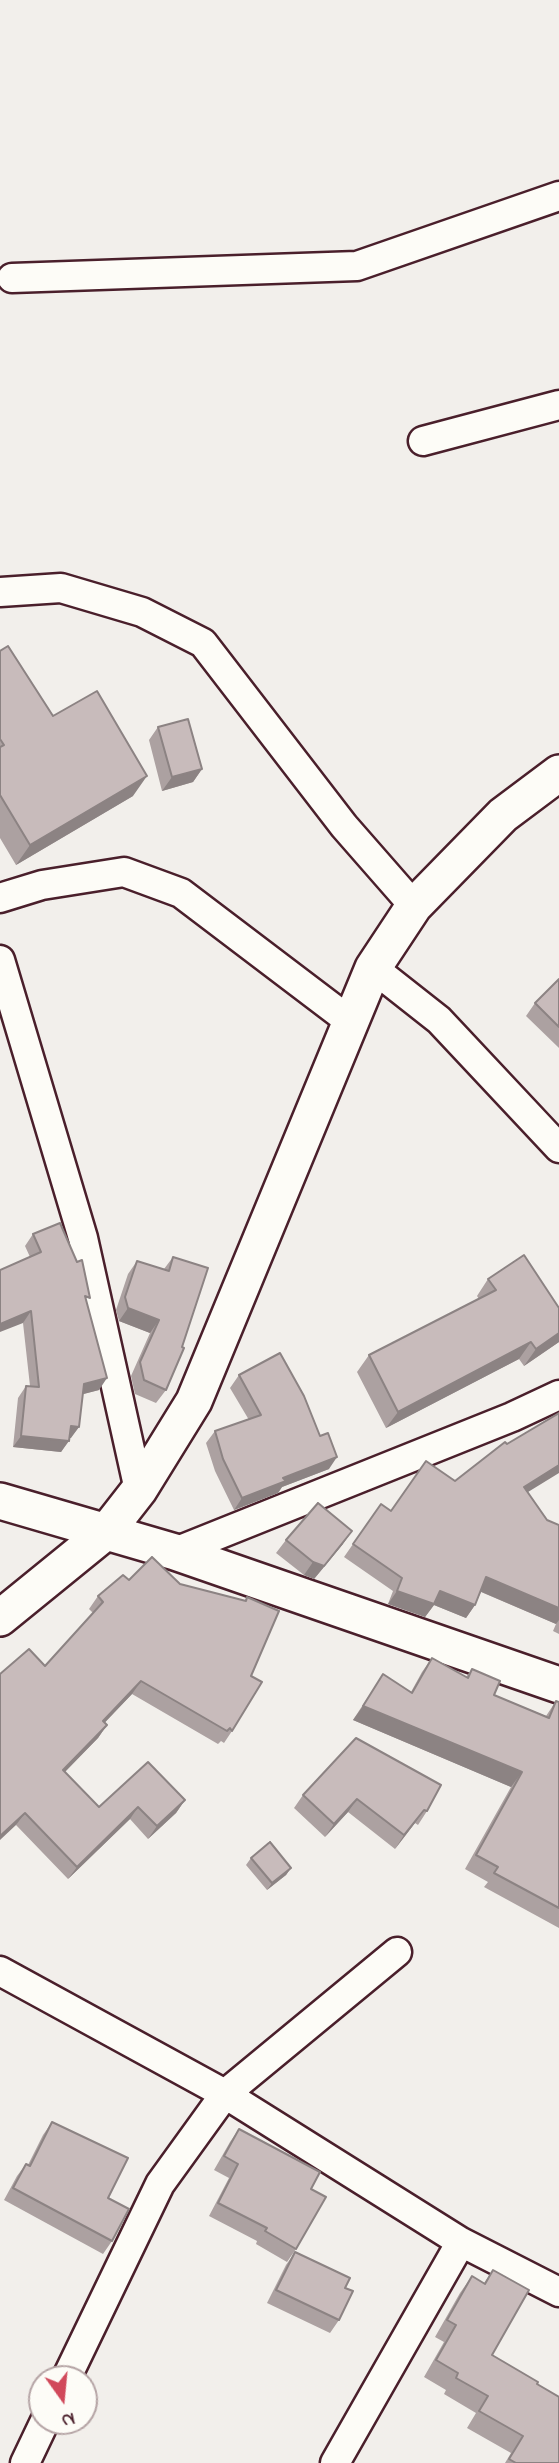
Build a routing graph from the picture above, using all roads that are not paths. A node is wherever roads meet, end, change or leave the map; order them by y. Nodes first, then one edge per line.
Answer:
1 (559, 196) edge
2 (12, 278) dead end
3 (559, 405) edge
4 (423, 441) dead end
5 (0, 592) edge
6 (559, 773) edge
7 (0, 898) edge
8 (414, 906) junction
9 (0, 960) edge
10 (373, 968) junction
11 (351, 1022) junction
12 (559, 1148) edge
13 (559, 1395) edge
14 (139, 1490) junction
15 (0, 1501) edge
16 (107, 1531) junction
17 (175, 1552) junction
18 (3, 1612) edge
19 (559, 1685) edge
20 (397, 1952) dead end
21 (0, 1971) edge
22 (225, 2094) junction
23 (461, 2242) junction
24 (559, 2292) edge
25 (73, 2365) edge
26 (39, 2435) edge
27 (25, 2463) edge
28 (335, 2463) edge

1 - 2 street
3 - 4 street
5 - 8 street
6 - 8 street
7 - 11 street
8 - 10 street
9 - 14 street
10 - 11 street
10 - 12 street
11 - 14 street
13 - 17 street
14 - 16 street
15 - 16 street
16 - 17 street
16 - 18 street
17 - 19 street
20 - 22 street
21 - 22 street
22 - 23 street
22 - 25 street
23 - 24 street
23 - 28 street
26 - 27 street

